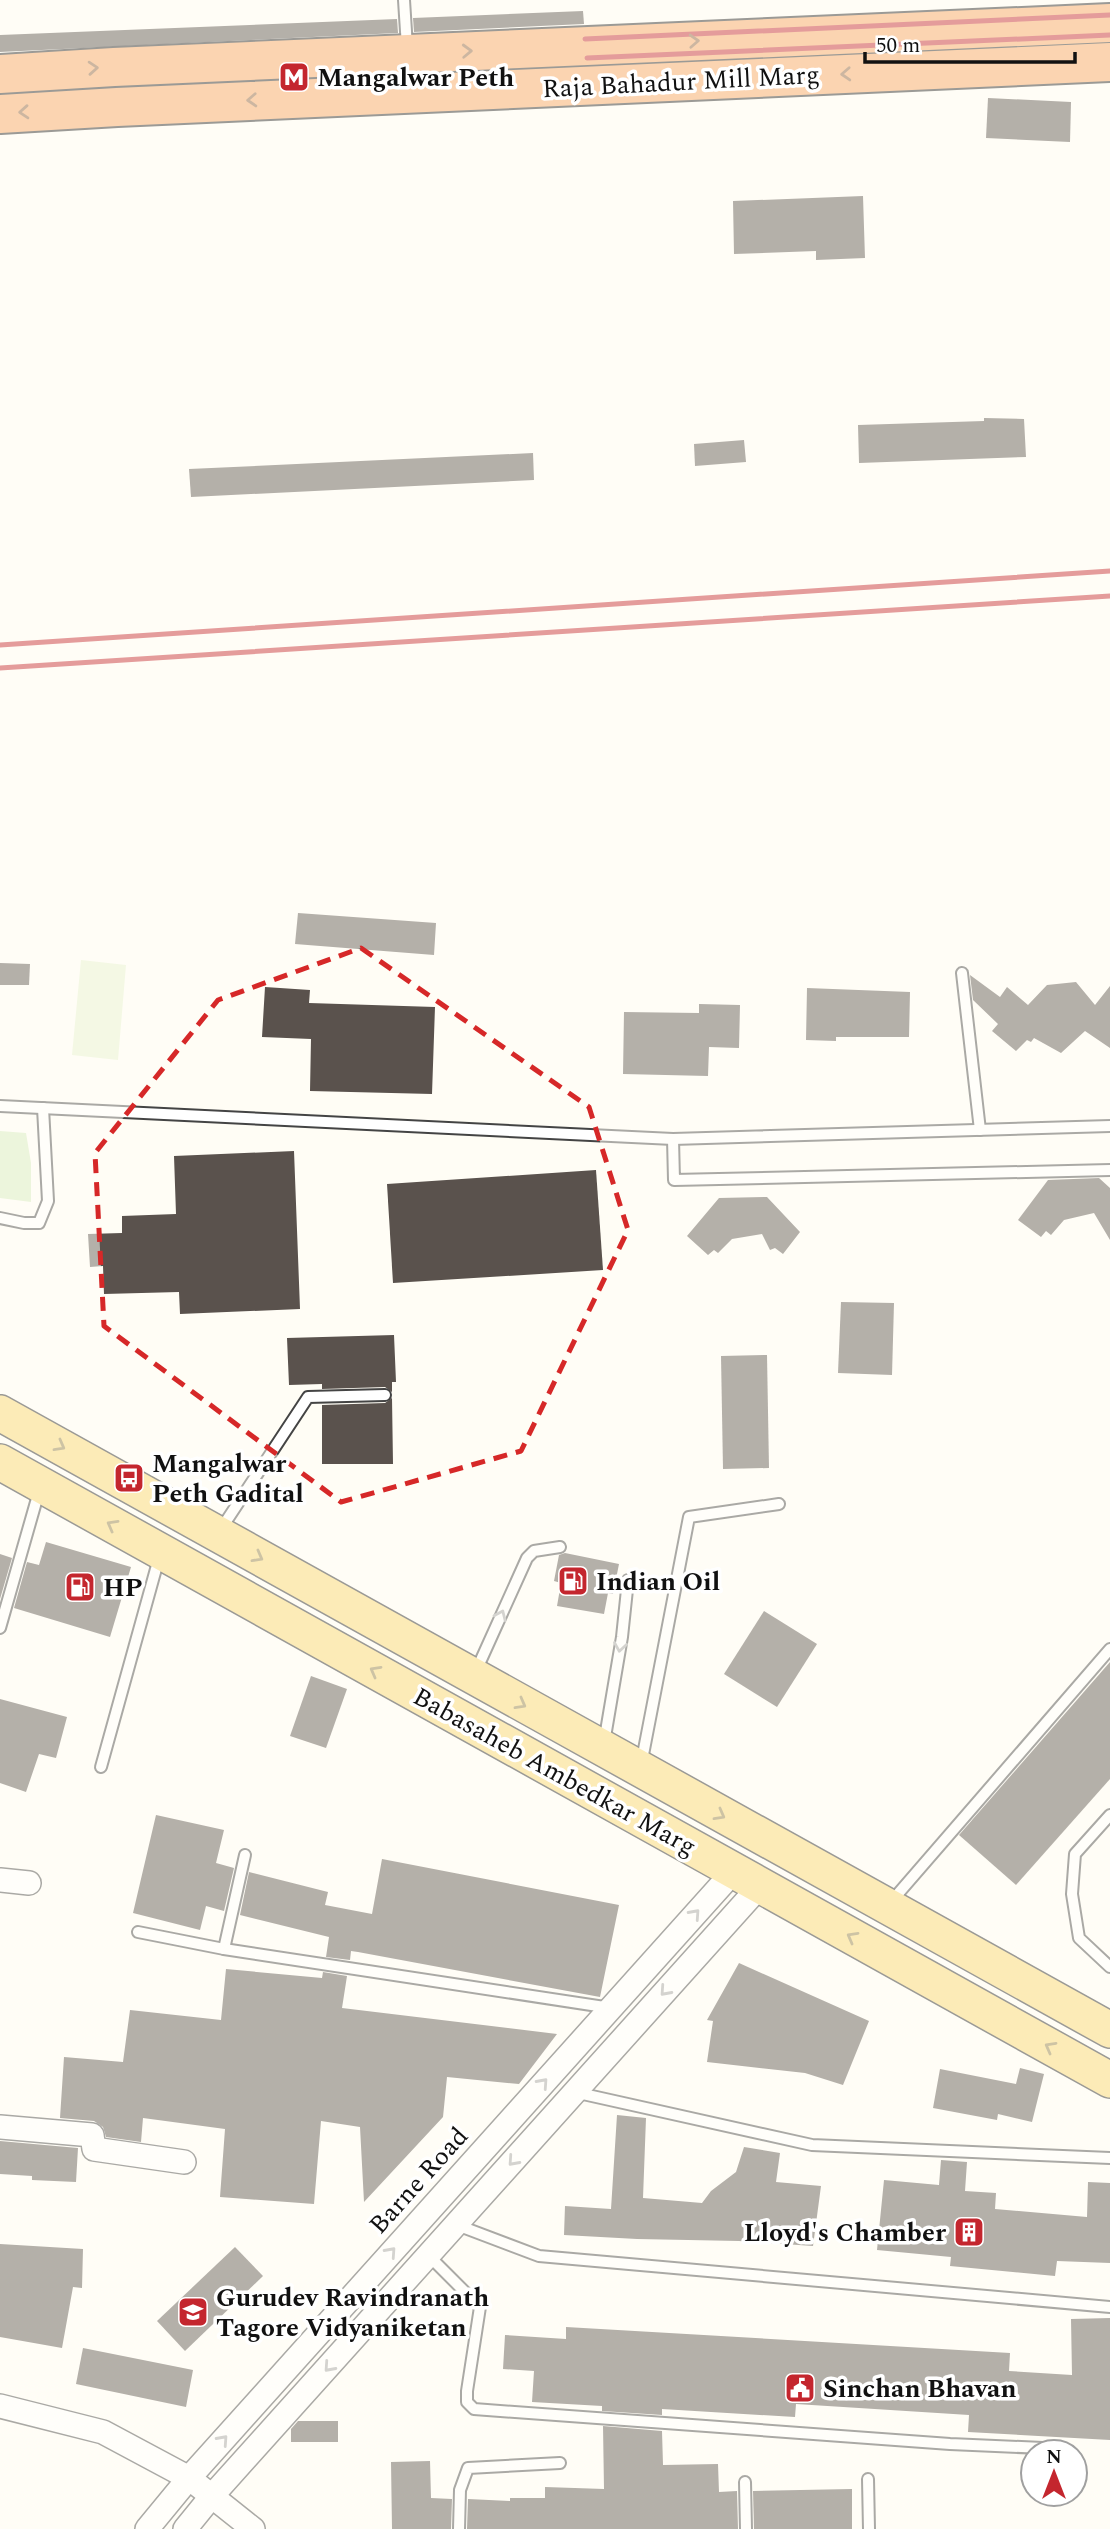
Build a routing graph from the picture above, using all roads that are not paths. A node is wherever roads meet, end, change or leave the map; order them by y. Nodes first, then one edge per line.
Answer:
1 (404, 0) edge
2 (1110, 23) edge
3 (642, 43) junction
4 (407, 54) junction
5 (1110, 62) edge
6 (0, 74) edge
7 (643, 83) junction
8 (0, 114) edge
9 (962, 973) dead end
10 (0, 1106) edge
11 (43, 1108) junction
12 (1110, 1126) edge
13 (980, 1130) junction
14 (673, 1139) junction
15 (1110, 1170) edge
16 (0, 1218) edge
17 (385, 1395) dead end
18 (0, 1413) edge
19 (0, 1462) edge
20 (41, 1485) junction
21 (779, 1504) dead end
22 (218, 1535) junction
23 (560, 1547) dead end
24 (161, 1552) junction
25 (628, 1580) dead end
26 (0, 1628) edge
27 (1110, 1649) edge
28 (473, 1677) junction
29 (603, 1749) junction
30 (101, 1768) dead end
31 (640, 1771) junction
32 (1110, 1815) edge
33 (245, 1855) dead end
34 (747, 1878) junction
35 (0, 1880) edge
36 (29, 1883) dead end
37 (886, 1908) junction
38 (138, 1932) dead end
39 (224, 1949) junction
40 (1110, 1967) edge
41 (611, 2008) junction
42 (1110, 2030) edge
43 (1110, 2080) edge
44 (574, 2092) junction
45 (0, 2127) edge
46 (1110, 2158) edge
47 (184, 2162) dead end
48 (457, 2224) junction
49 (429, 2256) junction
50 (1110, 2307) edge
51 (0, 2406) edge
52 (1019, 2447) edge
53 (560, 2463) dead end
54 (189, 2478) junction
55 (868, 2479) dead end
56 (746, 2482) dead end
57 (211, 2497) junction
58 (147, 2529) edge
59 (185, 2529) edge
60 (253, 2529) edge
61 (459, 2529) edge
62 (746, 2529) edge
63 (869, 2529) edge

1 - 4 lane
3 -> 2 highway, Raja Bahadur Mill Marg
4 -> 3 highway, Raja Bahadur Mill Marg
3 - 7 highway
6 -> 4 highway, Raja Bahadur Mill Marg
5 -> 7 highway, Raja Bahadur Mill Marg
7 -> 8 highway, Raja Bahadur Mill Marg
9 - 13 lane
10 - 11 lane
11 - 14 lane
11 - 16 lane
12 - 13 lane
13 - 14 lane
14 - 15 lane
17 - 22 lane
18 -> 22 main road, Babasaheb Ambedkar Marg
19 - 20 main road, Babasaheb Ambedkar Marg
24 -> 20 main road, Babasaheb Ambedkar Marg
20 - 26 lane
21 - 31 lane
22 -> 28 main road, Babasaheb Ambedkar Marg
28 -> 23 lane
24 - 30 lane
34 -> 24 main road, Babasaheb Ambedkar Marg
25 -> 29 lane
27 - 37 lane
28 -> 29 main road, Babasaheb Ambedkar Marg
29 - 31 main road, Babasaheb Ambedkar Marg
31 -> 37 main road, Babasaheb Ambedkar Marg
32 - 40 lane
33 - 39 lane
41 -> 34 street, Barne Road
43 -> 34 main road, Babasaheb Ambedkar Marg
34 -> 44 street
35 - 36 street
37 - 42 main road, Babasaheb Ambedkar Marg
38 - 39 lane
39 - 41 lane
54 -> 41 street, Barne Road
44 - 46 lane
44 -> 48 street
45 - 47 street
48 - 49 street
48 - 50 lane
49 - 52 lane
49 -> 57 street
51 - 54 street
53 - 61 lane
54 - 57 street
54 - 58 street, Barne Road
55 - 63 lane
56 - 62 lane
57 - 59 street
57 - 60 street

